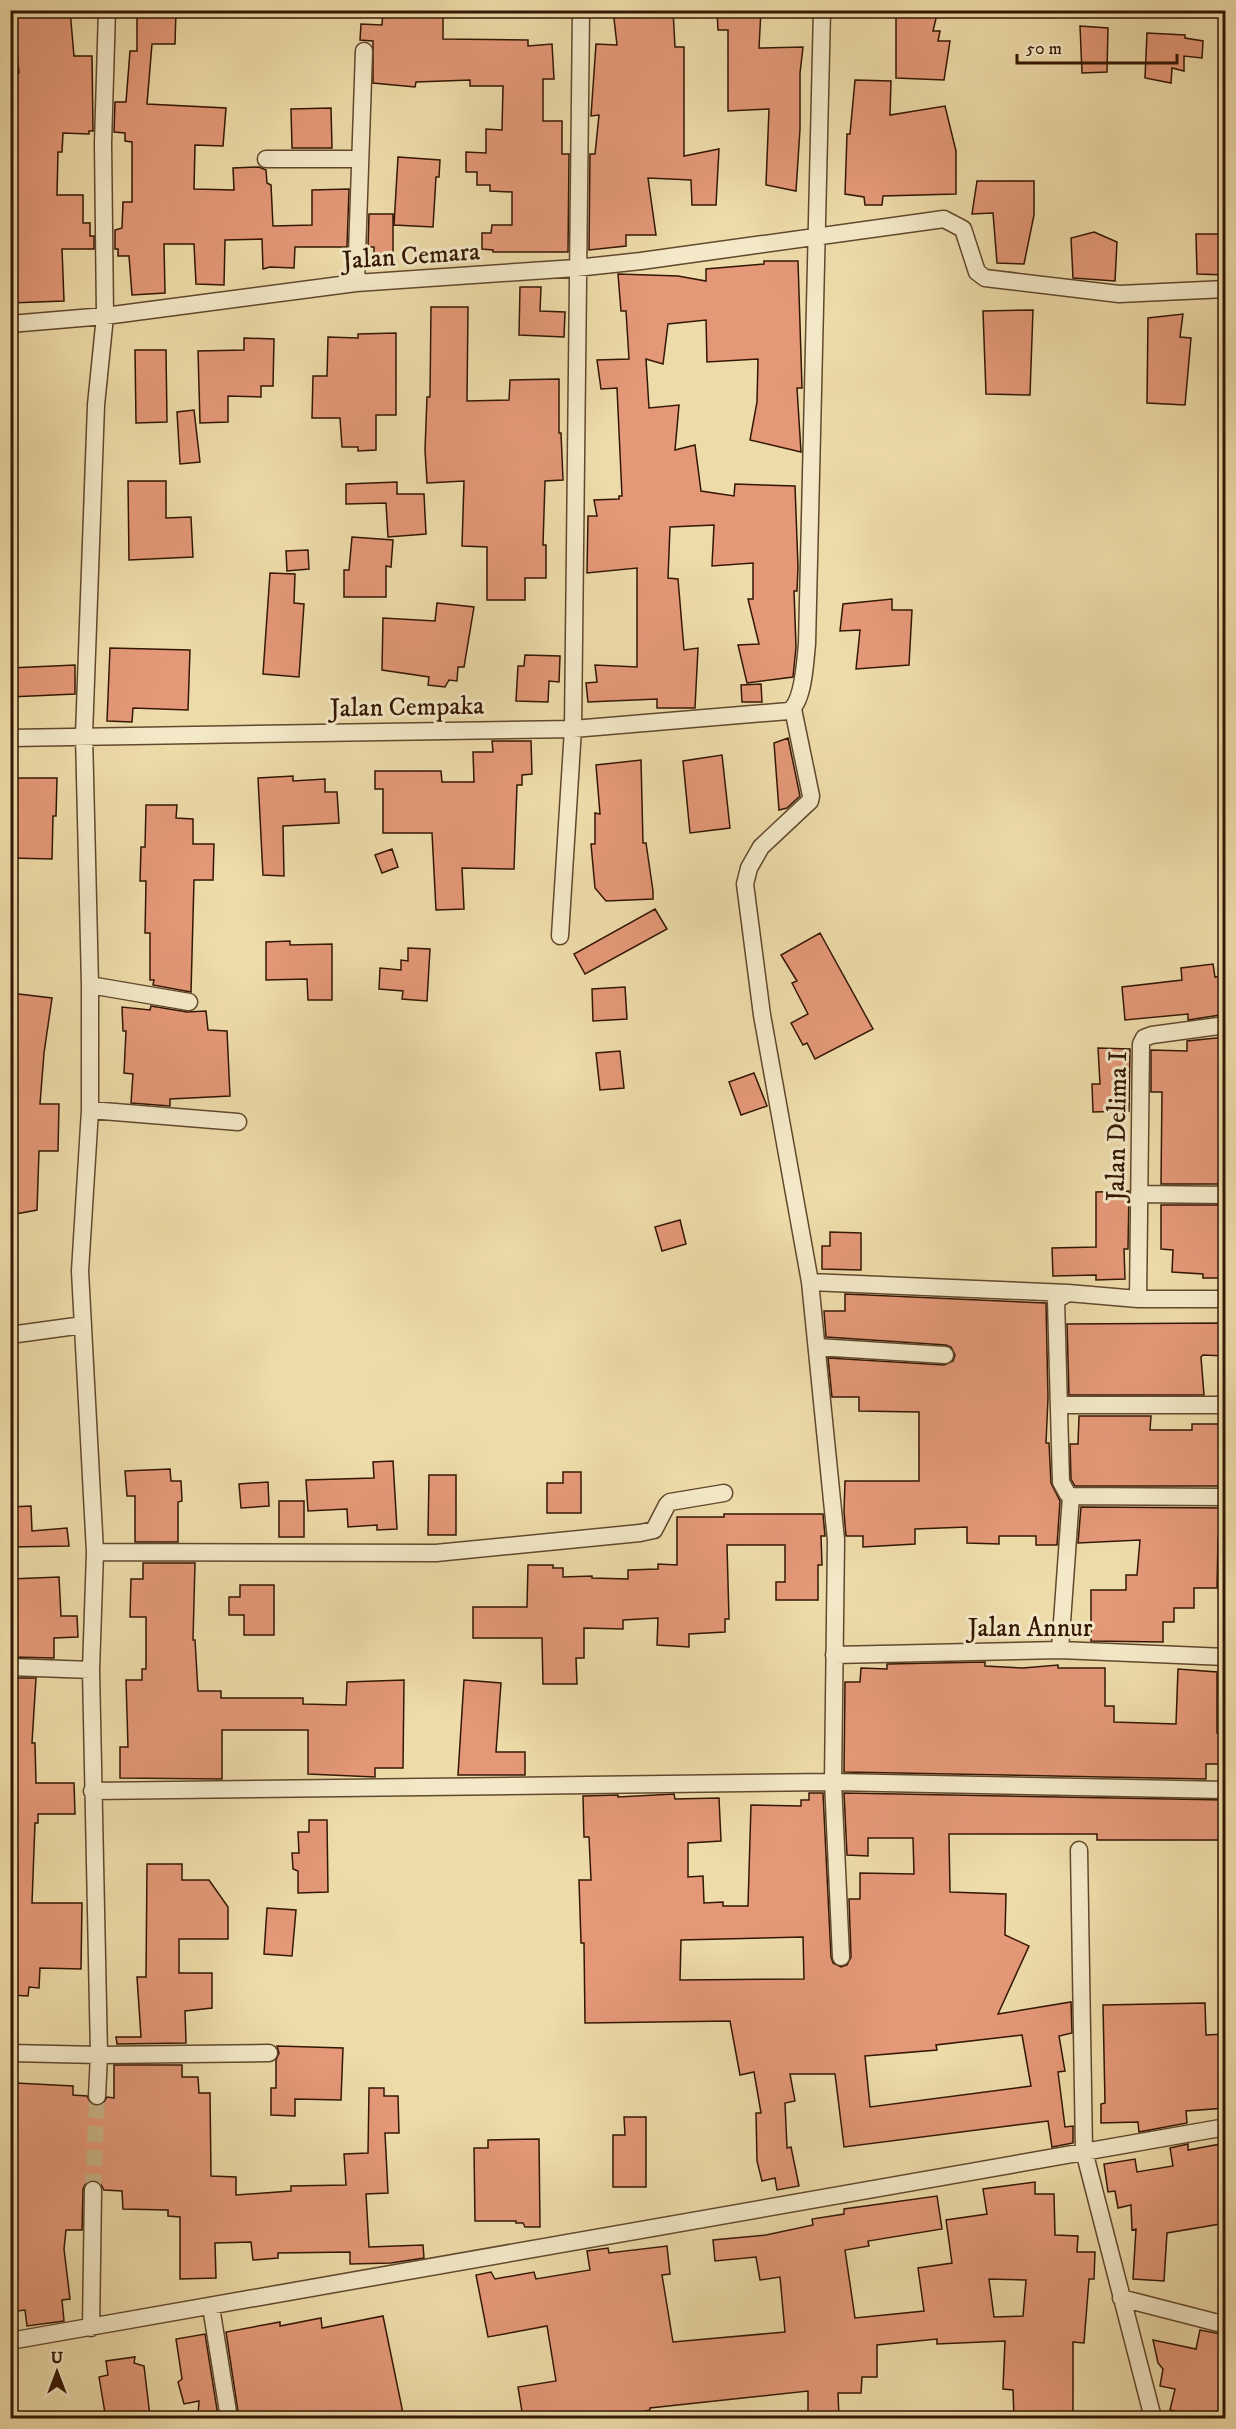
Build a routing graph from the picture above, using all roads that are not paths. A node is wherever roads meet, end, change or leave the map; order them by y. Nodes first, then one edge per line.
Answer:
1 (106, 10) edge
2 (581, 10) edge
3 (822, 10) edge
4 (364, 51) dead end
5 (266, 159) dead end
6 (360, 159) junction
7 (816, 239) junction
8 (576, 268) junction
9 (356, 283) junction
10 (1226, 289) edge
11 (105, 316) junction
12 (10, 324) edge
13 (795, 705) junction
14 (573, 729) junction
15 (84, 735) junction
16 (10, 738) edge
17 (561, 936) dead end
18 (90, 985) junction
19 (189, 1002) dead end
20 (1226, 1025) edge
21 (90, 1110) junction
22 (238, 1122) dead end
23 (1139, 1194) junction
24 (1226, 1195) edge
25 (810, 1282) junction
26 (1068, 1293) junction
27 (1138, 1299) junction
28 (1226, 1299) edge
29 (83, 1325) junction
30 (10, 1335) edge
31 (817, 1347) junction
32 (945, 1355) dead end
33 (1059, 1405) junction
34 (1226, 1405) edge
35 (724, 1493) dead end
36 (1071, 1496) junction
37 (1226, 1497) edge
38 (95, 1552) junction
39 (1060, 1650) junction
40 (834, 1655) junction
41 (1226, 1657) edge
42 (10, 1667) edge
43 (91, 1671) junction
44 (833, 1782) junction
45 (1226, 1790) edge
46 (92, 1791) junction
47 (1079, 1850) dead end
48 (841, 1958) dead end
49 (10, 2053) edge
50 (269, 2053) dead end
51 (99, 2055) junction
52 (97, 2097) tunnel mouth
53 (1226, 2127) edge
54 (1084, 2151) junction
55 (93, 2190) tunnel mouth
56 (1121, 2298) junction
57 (211, 2307) junction
58 (1226, 2325) edge
59 (91, 2328) junction
60 (10, 2342) edge
61 (229, 2418) edge
62 (1153, 2418) edge

1 - 11 street
2 - 8 street
3 - 7 street
4 - 6 street
5 - 6 street
6 - 9 street
7 - 8 street, Jalan Cemara
7 - 10 street, Jalan Cemara
7 - 13 street
8 - 9 street, Jalan Cemara
8 - 14 street
9 - 11 street, Jalan Cemara
11 - 12 street, Jalan Cemara
11 - 15 street
13 - 14 street, Jalan Cempaka
13 - 25 street
14 - 15 street, Jalan Cempaka
14 - 17 street
15 - 16 street, Jalan Cempaka
15 - 18 street
18 - 19 street
18 - 21 street
20 - 23 street, Jalan Delima I
21 - 22 street
21 - 29 street
23 - 24 street
23 - 27 street, Jalan Delima I
25 - 26 street
25 - 31 street
26 - 27 street
26 - 33 street
27 - 28 street
29 - 30 street
29 - 38 street
31 - 32 street
31 - 40 street
33 - 34 street
33 - 36 street
35 - 38 street
36 - 37 street
36 - 39 street
38 - 43 street
39 - 40 street, Jalan Annur
39 - 41 street, Jalan Annur
40 - 44 street
42 - 43 street
43 - 46 street
44 - 45 street
44 - 46 street
44 - 48 street
46 - 51 street
47 - 54 street
49 - 51 street
50 - 51 street
51 - 52 street
53 - 54 street
54 - 56 street
54 - 57 street
55 - 59 street
56 - 58 street
56 - 62 street
57 - 59 street
57 - 61 street
59 - 60 street

